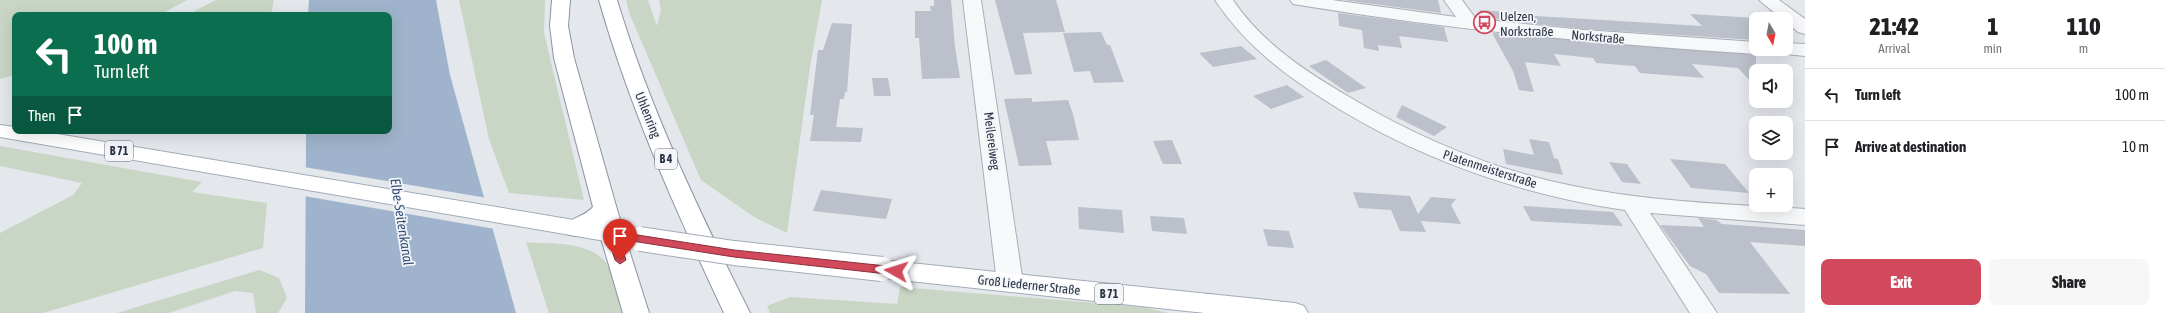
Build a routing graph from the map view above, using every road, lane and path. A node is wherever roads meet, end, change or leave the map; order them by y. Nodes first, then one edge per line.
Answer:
1 (561, 0) edge
2 (608, 0) edge
3 (972, 0) edge
4 (1224, 0) edge
5 (1299, 0) edge
6 (1453, 0) edge
7 (1768, 0) edge
8 (1472, 25) junction
9 (1805, 28) edge
10 (1749, 48) edge
11 (1793, 49) edge
12 (1805, 50) edge
13 (0, 131) edge
14 (12, 133) edge
15 (18, 134) edge
16 (1632, 203) junction
17 (605, 208) junction
18 (1805, 217) edge
19 (570, 227) junction
20 (612, 234) junction
21 (1010, 283) junction
22 (1219, 308) edge
23 (636, 313) edge
24 (737, 313) edge
25 (1294, 313) edge
26 (1704, 313) edge

1 - 17 main road
2 - 24 main road, Uhlenring / B 4
3 - 21 street, Meilereiweg
4 - 16 street, Platenmeisterstraße
5 - 8 street, Norkstraße
6 - 8 street
7 - 9 street
8 - 10 street, Norkstraße
11 - 12 street
13 - 14 main road, B 71
15 - 19 main road, B 71
16 - 18 street, Platenmeisterstraße
16 - 26 street
17 - 19 main road
17 - 20 main road
19 - 20 main road, B 71
20 - 21 main road, Groß Liederner Straße / B 71, bridge
20 - 23 main road
21 - 22 main road, Groß Liederner Straße / B 71
22 - 25 main road, Groß Liederner Straße / B 71

